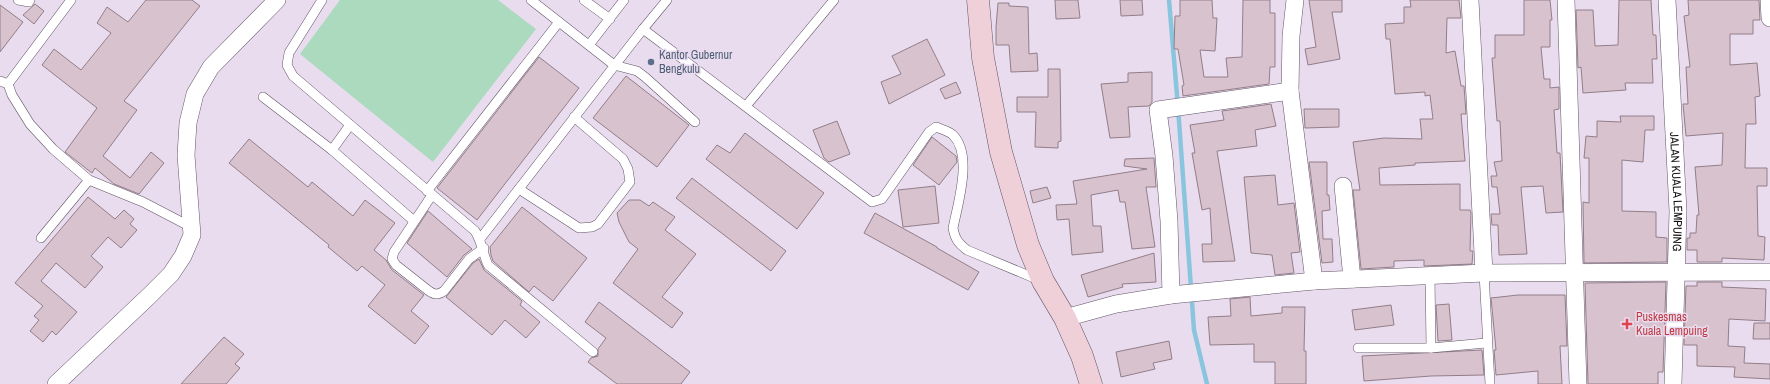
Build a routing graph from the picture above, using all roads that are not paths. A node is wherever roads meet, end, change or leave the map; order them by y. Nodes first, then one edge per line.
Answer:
1 (18, 0) edge
2 (30, 0) edge
3 (71, 0) edge
4 (277, 0) edge
5 (322, 0) edge
6 (531, 0) edge
7 (584, 0) edge
8 (624, 0) edge
9 (667, 0) edge
10 (834, 0) edge
11 (978, 0) edge
12 (1295, 0) edge
13 (1470, 0) edge
14 (1566, 0) edge
15 (1667, 0) edge
16 (1769, 0) edge
17 (1770, 18) edge
18 (610, 19) junction
19 (559, 22) junction
20 (643, 29) junction
21 (589, 46) junction
22 (614, 65) junction
23 (4, 82) edge
24 (1290, 90) junction
25 (263, 97) dead end
26 (746, 106) junction
27 (574, 118) junction
28 (695, 122) dead end
29 (350, 126) junction
30 (332, 150) junction
31 (89, 180) junction
32 (1343, 186) dead end
33 (519, 189) junction
34 (429, 193) junction
35 (414, 221) junction
36 (193, 228) junction
37 (41, 238) dead end
38 (482, 244) junction
39 (1770, 272) edge
40 (1484, 273) junction
41 (1575, 273) junction
42 (1676, 273) junction
43 (1430, 276) junction
44 (1352, 279) junction
45 (1044, 281) junction
46 (1314, 281) junction
47 (1174, 295) junction
48 (1065, 318) junction
49 (1486, 343) junction
50 (1358, 348) dead end
51 (1431, 348) junction
52 (593, 352) dead end
53 (56, 384) edge
54 (1092, 384) edge
55 (1490, 384) edge
56 (1578, 384) edge
57 (1673, 384) edge

1 - 2 lane
3 - 23 lane
4 - 36 street
5 - 29 lane
6 - 19 lane
7 - 18 lane
8 - 18 lane
9 - 20 lane
10 - 26 lane
11 - 45 street
12 - 24 street
13 - 40 street
14 - 41 street
15 - 42 street, JALAN KUALA LEMPUING
16 - 17 street
18 - 21 lane
19 - 21 lane
19 - 34 lane
20 - 22 lane
20 - 26 lane
21 - 22 lane
22 - 27 lane
22 - 28 lane
23 - 31 lane
24 - 46 street
24 - 47 street
25 - 30 lane
26 - 45 lane
27 - 33 lane
27 - 33 lane
29 - 30 lane
29 - 34 lane
30 - 35 lane
31 - 36 lane
31 - 37 lane
32 - 44 street
33 - 38 lane
34 - 35 lane
34 - 38 lane
35 - 38 lane
36 - 53 street
38 - 52 lane
39 - 42 street
40 - 41 street
40 - 43 street
40 - 49 lane
41 - 42 street
41 - 56 street
42 - 57 street, JALAN KUALA LEMPUING
43 - 44 street
43 - 51 lane
44 - 46 street
45 - 48 street
46 - 47 street
47 - 48 street
48 - 54 street
49 - 51 lane
49 - 55 lane
50 - 51 lane

